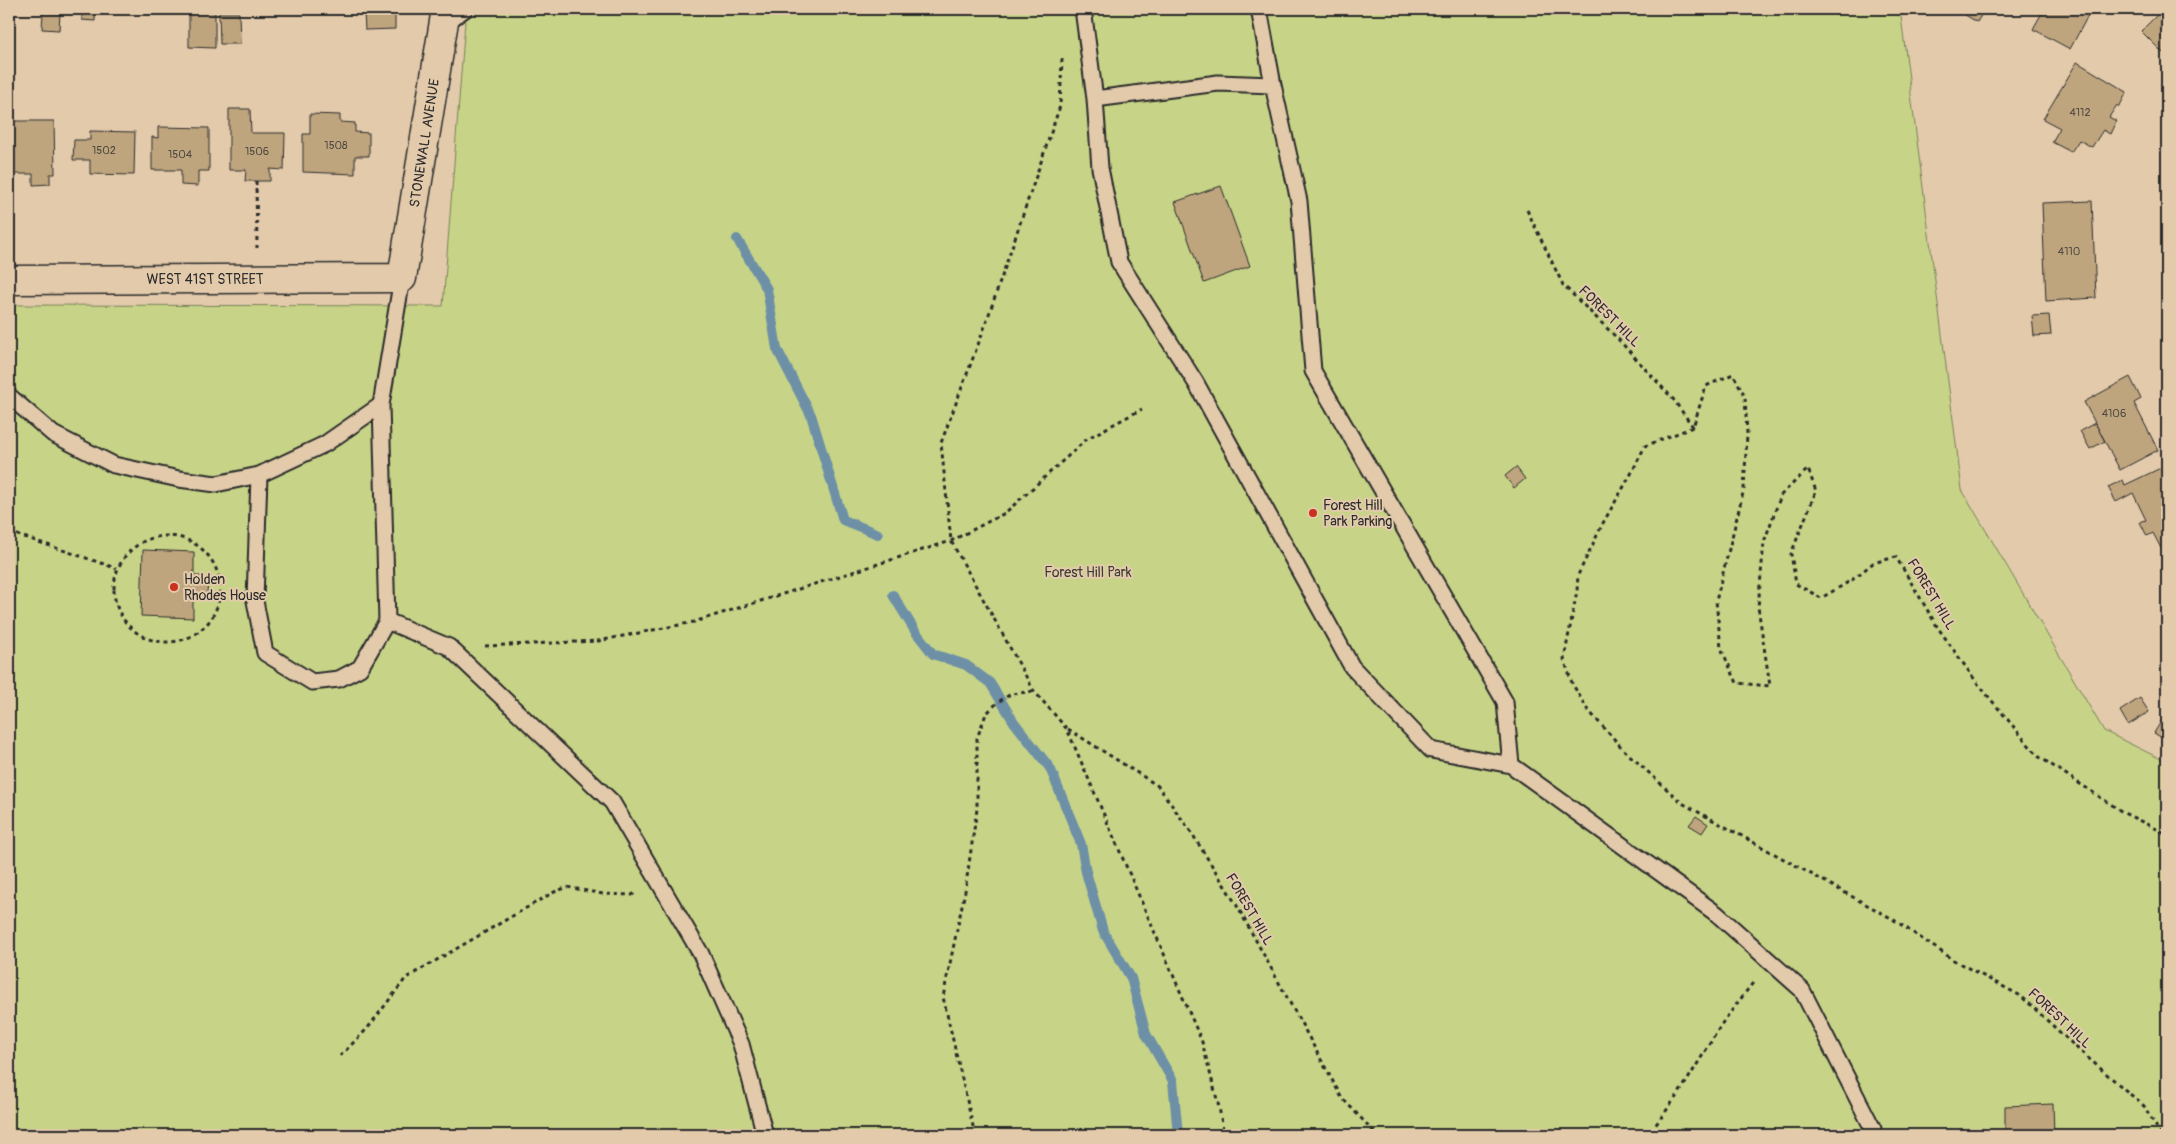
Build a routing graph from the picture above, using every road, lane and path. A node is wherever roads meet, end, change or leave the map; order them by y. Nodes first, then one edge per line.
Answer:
1 (1083, 9) edge
2 (1259, 9) edge
3 (452, 14) edge
4 (1062, 57) dead end
5 (1274, 85) junction
6 (1095, 99) junction
7 (256, 181) dead end
8 (1527, 210) dead end
9 (258, 255) dead end
10 (402, 278) junction
11 (9, 280) edge
12 (9, 396) edge
13 (381, 405) junction
14 (1142, 409) dead end
15 (1692, 427) junction
16 (260, 475) junction
17 (9, 532) edge
18 (951, 541) junction
19 (116, 569) junction
20 (387, 621) junction
21 (449, 647) junction
22 (1034, 691) junction
23 (1067, 729) junction
24 (1511, 765) junction
25 (2167, 834) edge
26 (657, 880) junction
27 (1770, 961) junction
28 (340, 1056) dead end
29 (1873, 1129) dead end
30 (765, 1135) edge
31 (975, 1135) edge
32 (1224, 1135) edge
33 (1377, 1135) edge
34 (1644, 1135) edge
35 (2161, 1135) edge

1 - 6 lane
2 - 5 lane
3 - 10 street, STONEWALL AVENUE
4 - 18 path
5 - 6 lane
5 - 24 lane
6 - 24 lane
7 - 9 path
8 - 15 path, FOREST HILL
10 - 11 street, WEST 41ST STREET
10 - 13 lane
12 - 16 lane
13 - 16 lane
13 - 20 lane
14 - 18 path
15 - 25 path, FOREST HILL
15 - 35 path, FOREST HILL
16 - 20 lane
17 - 19 path
18 - 21 path
18 - 22 path
19 - 19 path
20 - 21 lane
21 - 26 lane
22 - 23 path
22 - 31 path
23 - 32 path
23 - 33 path, FOREST HILL
24 - 27 lane
26 - 28 path
26 - 30 lane
27 - 29 lane
27 - 34 path

